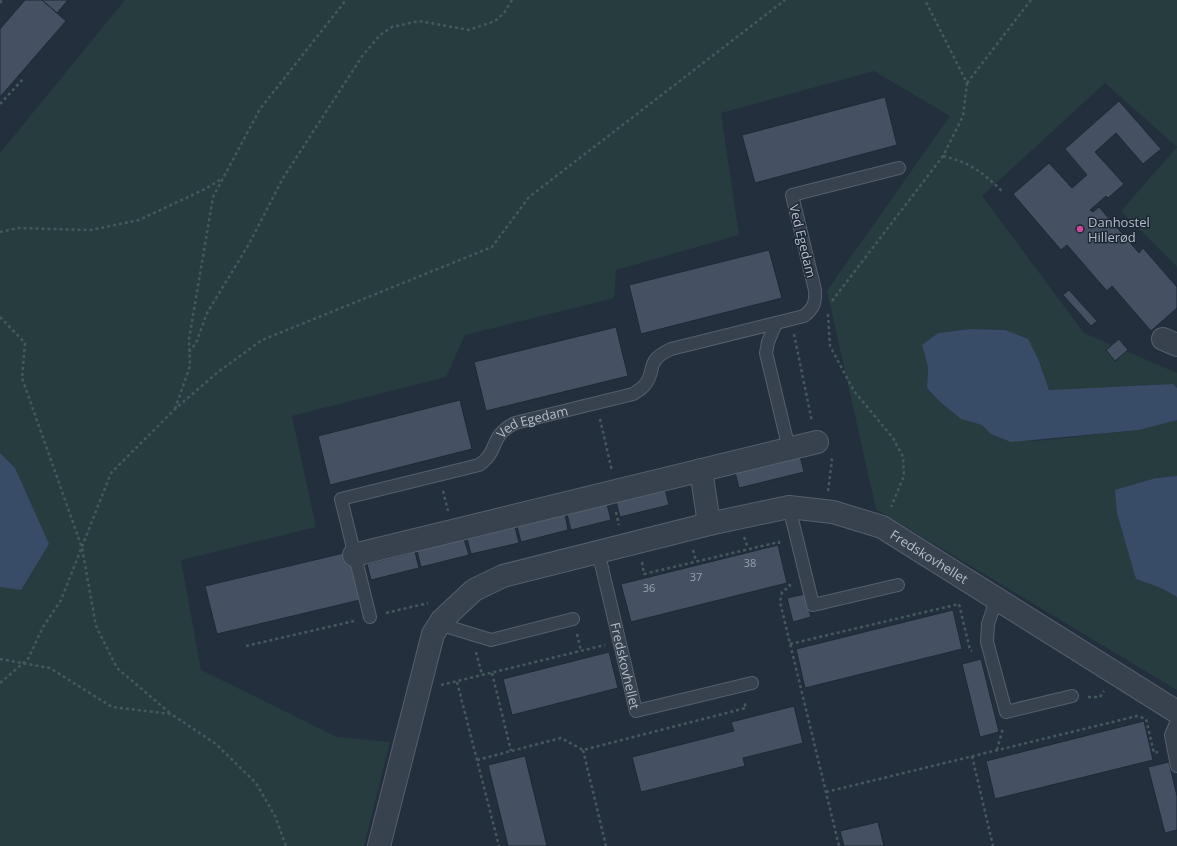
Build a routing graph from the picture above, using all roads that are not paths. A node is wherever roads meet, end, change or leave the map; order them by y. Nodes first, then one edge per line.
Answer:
1 (899, 168) dead end
2 (776, 323) junction
3 (816, 442) road end
4 (789, 449) junction
5 (701, 470) junction
6 (789, 507) junction
7 (709, 524) junction
8 (598, 551) junction
9 (354, 555) junction
10 (898, 586) dead end
11 (996, 600) junction
12 (370, 617) road end
13 (573, 619) dead end
14 (439, 624) junction
15 (746, 684) road end
16 (1072, 696) road end
17 (1177, 712) edge
18 (1177, 721) edge
19 (1177, 766) edge
20 (379, 846) edge

1 - 2 lane, Ved Egedam
2 - 4 lane
2 - 9 lane, Ved Egedam
3 - 4 street
4 - 5 street
5 - 7 street
5 - 9 street
6 - 7 street, Fredskovhellet
6 - 10 lane
6 - 11 street, Fredskovhellet
7 - 8 street, Fredskovhellet
8 - 14 street, Fredskovhellet
8 - 15 lane, Fredskovhellet
9 - 12 lane, Ved Egedam
11 - 16 lane
11 - 17 street, Fredskovhellet
13 - 14 lane
14 - 20 street, Fredskovhellet
18 - 19 lane

